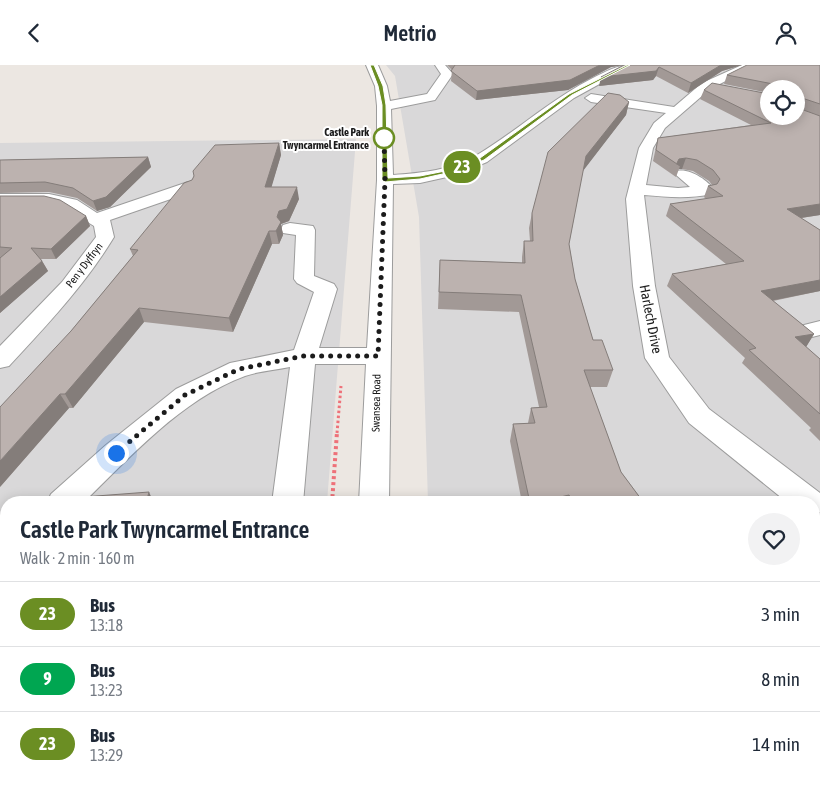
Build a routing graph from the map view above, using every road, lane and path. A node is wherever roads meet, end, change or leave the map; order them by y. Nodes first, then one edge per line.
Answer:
1 (372, 65) edge
2 (628, 65) edge
3 (751, 65) edge
4 (440, 66) edge
5 (706, 86) junction
6 (724, 90) edge
7 (570, 95) junction
8 (384, 105) junction
9 (676, 111) junction
10 (683, 174) dead end
11 (385, 180) junction
12 (188, 187) edge
13 (638, 189) junction
14 (0, 199) edge
15 (96, 219) junction
16 (290, 229) dead end
17 (304, 356) junction
18 (378, 356) junction
19 (0, 360) edge
20 (70, 496) edge
21 (288, 496) edge
22 (374, 496) edge
23 (801, 496) edge

1 - 8 street, Swansea Road
2 - 7 street
3 - 5 street, Harlech Drive
4 - 8 street
5 - 6 street
5 - 9 street, Harlech Drive
7 - 9 street
7 - 11 street
8 - 11 street, Swansea Road
9 - 13 street, Harlech Drive
10 - 13 street
11 - 18 street, Swansea Road
12 - 15 street
13 - 23 street, Harlech Drive
14 - 15 street, Pen y Dyffryn
15 - 19 street, Pen y Dyffryn
16 - 17 street
17 - 18 street
17 - 20 street
17 - 21 street
18 - 22 street, Swansea Road

